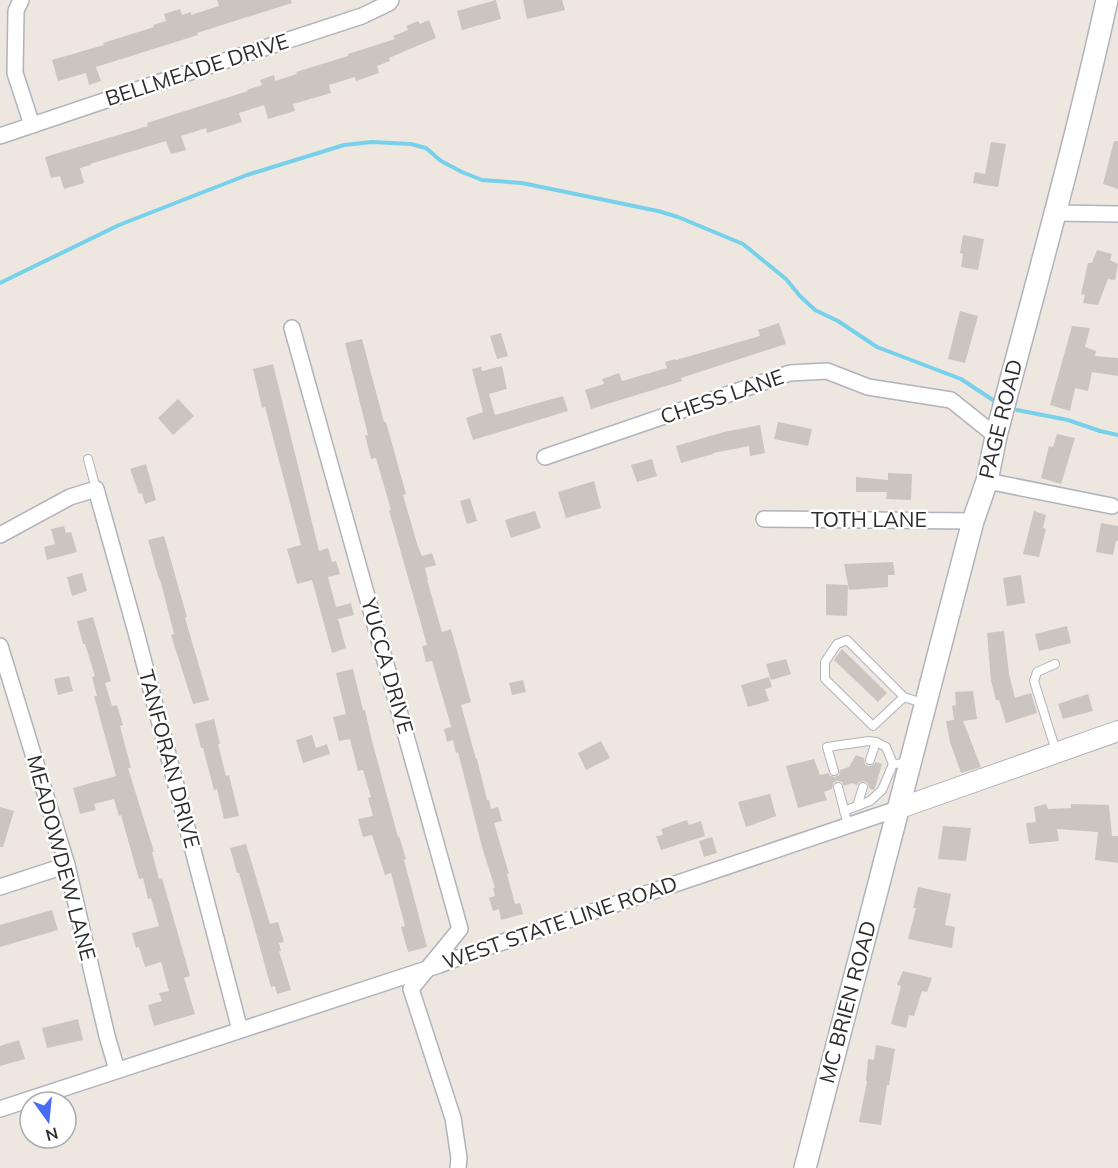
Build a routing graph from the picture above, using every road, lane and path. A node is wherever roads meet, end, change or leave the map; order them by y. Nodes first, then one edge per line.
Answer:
1 (21, 0) edge
2 (391, 0) edge
3 (1107, 0) edge
4 (32, 125) junction
5 (0, 136) edge
6 (1054, 213) junction
7 (1118, 214) edge
8 (292, 328) dead end
9 (996, 436) junction
10 (545, 457) dead end
11 (87, 459) dead end
12 (987, 481) junction
13 (96, 489) junction
14 (1112, 506) dead end
15 (764, 519) dead end
16 (973, 521) junction
17 (0, 535) edge
18 (1, 657) edge
19 (1055, 664) dead end
20 (904, 697) junction
21 (926, 705) junction
22 (873, 726) junction
23 (1118, 731) edge
24 (873, 742) junction
25 (1056, 753) junction
26 (870, 760) dead end
27 (902, 764) junction
28 (834, 771) dead end
29 (838, 787) dead end
30 (863, 787) dead end
31 (857, 806) junction
32 (900, 808) junction
33 (846, 818) junction
34 (891, 836) joint
35 (67, 865) junction
36 (0, 887) edge
37 (428, 968) junction
38 (240, 1030) junction
39 (117, 1070) junction
40 (0, 1108) edge
41 (458, 1168) edge
42 (805, 1168) edge

1 - 4 street
2 - 4 street, BELLMEADE DRIVE
3 - 6 main road, PAGE ROAD
4 - 5 street, BELLMEADE DRIVE
6 - 7 street
6 - 9 main road, PAGE ROAD
8 - 37 street, YUCCA DRIVE
9 - 10 street, CHESS LANE
9 - 12 main road, PAGE ROAD
11 - 13 lane, TANFORAN DRIVE
12 - 14 street
12 - 16 main road, PAGE ROAD
13 - 17 street
13 - 38 street, TANFORAN DRIVE
15 - 16 street, TOTH LANE
16 - 21 main road, PAGE ROAD
18 - 35 street, MEADOWDEW LANE
19 - 25 lane
20 - 21 lane
20 - 22 lane
20 - 22 lane
21 - 27 main road, PAGE ROAD
22 - 24 lane
23 - 25 street, WEST STATE LINE ROAD
24 - 26 lane
24 - 27 lane
24 - 28 lane
25 - 32 street, WEST STATE LINE ROAD
27 - 31 lane
27 - 32 main road, PAGE ROAD
29 - 33 lane
30 - 31 lane
31 - 33 lane
32 - 33 street, WEST STATE LINE ROAD
32 - 34 main road, PAGE ROAD
33 - 37 street, WEST STATE LINE ROAD
34 - 42 main road, MC BRIEN ROAD
35 - 36 street
35 - 39 street, MEADOWDEW LANE
37 - 38 street, WEST STATE LINE ROAD
37 - 41 street, YUCCA DRIVE
38 - 39 street, WEST STATE LINE ROAD
39 - 40 street, WEST STATE LINE ROAD

